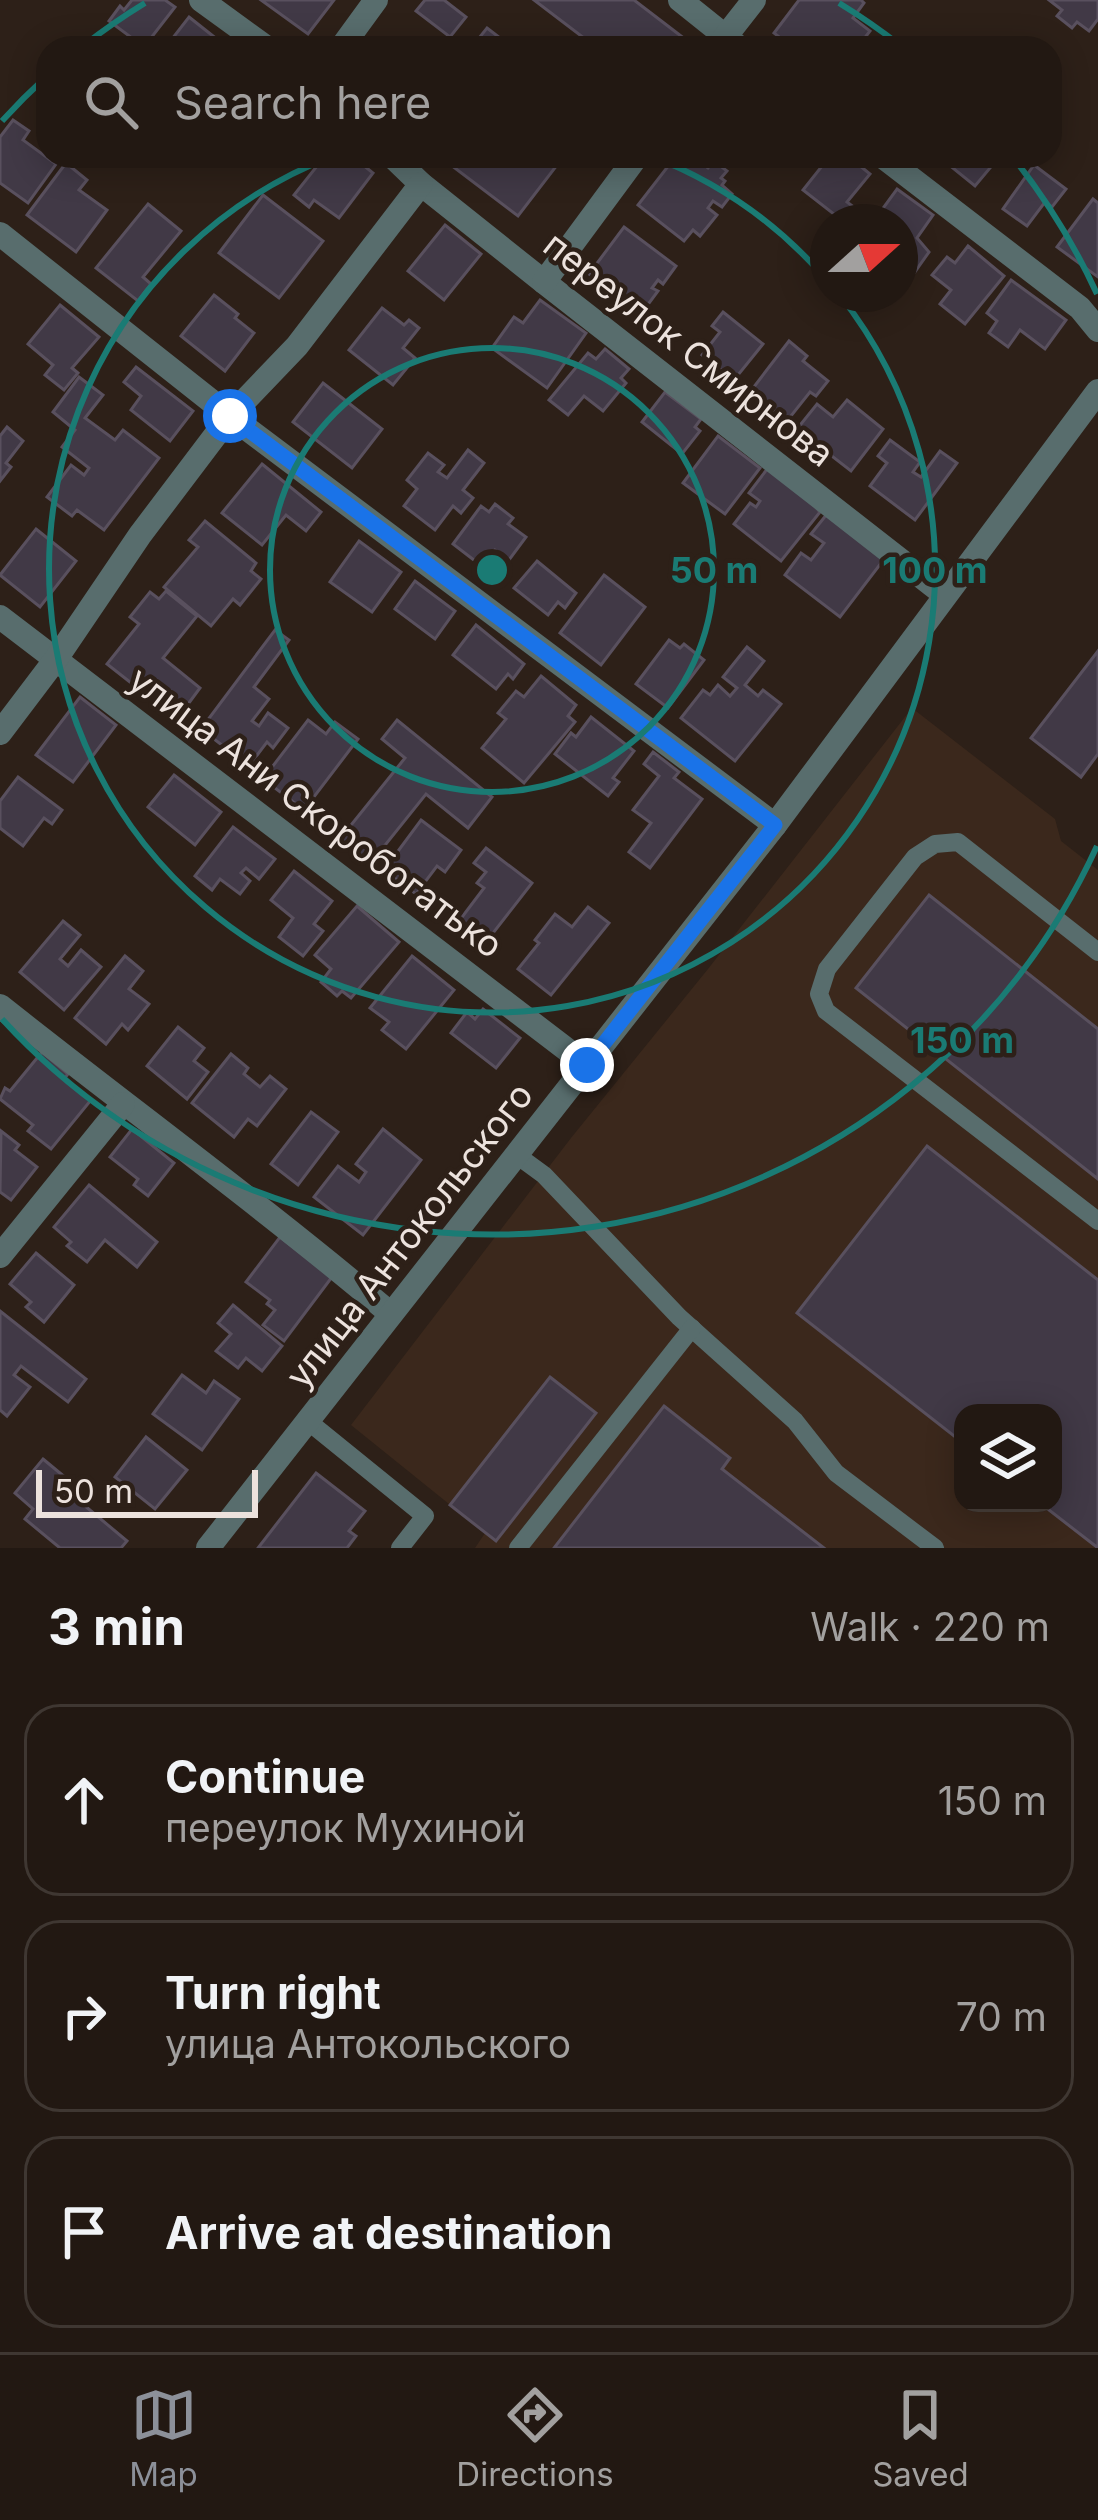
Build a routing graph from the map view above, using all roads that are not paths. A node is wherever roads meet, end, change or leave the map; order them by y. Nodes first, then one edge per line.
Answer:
1 (201, 0) edge
2 (376, 0) edge
3 (680, 0) edge
4 (754, 0) edge
5 (250, 36) edge
6 (350, 36) edge
7 (718, 36) edge
8 (732, 36) edge
9 (404, 168) edge
10 (628, 168) edge
11 (897, 168) edge
12 (421, 184) junction
13 (0, 234) edge
14 (544, 282) junction
15 (1098, 330) edge
16 (1098, 391) edge
17 (230, 416) junction
18 (945, 595) junction
19 (0, 617) edge
20 (56, 659) junction
21 (0, 733) edge
22 (775, 825) junction
23 (1098, 952) edge
24 (0, 1006) edge
25 (587, 1065) junction
26 (123, 1104) junction
27 (518, 1156) junction
28 (1098, 1221) edge
29 (0, 1256) edge
30 (391, 1314) junction
31 (692, 1328) junction
32 (309, 1421) junction
33 (208, 1548) edge
34 (400, 1548) edge
35 (518, 1548) edge
36 (934, 1548) edge

1 - 5 street
2 - 6 street
3 - 7 street
4 - 8 street
9 - 12 street, переулок Смирнова
10 - 14 street
11 - 15 street
12 - 14 street, переулок Смирнова
12 - 17 street
13 - 17 street
14 - 18 street, переулок Смирнова
16 - 18 street, улица Антокольского
17 - 20 street
17 - 22 street
18 - 22 street, улица Антокольского
19 - 20 street, улица Ани Скоробогатько
20 - 21 street
20 - 25 street, улица Ани Скоробогатько
22 - 25 street, улица Антокольского
23 - 28 lane
24 - 26 street
25 - 27 street, улица Антокольского
26 - 29 street
26 - 30 street
27 - 30 street, улица Антокольского
27 - 31 lane
30 - 32 street, улица Антокольского
31 - 35 lane
31 - 36 lane
32 - 33 street, улица Антокольского
32 - 34 lane

